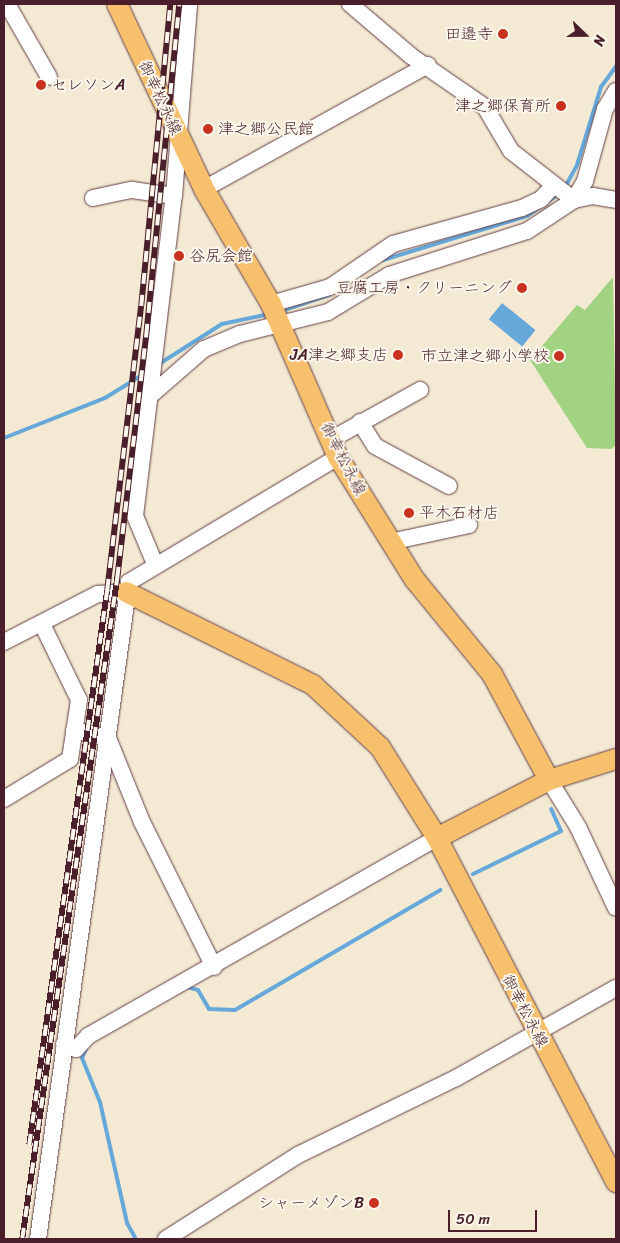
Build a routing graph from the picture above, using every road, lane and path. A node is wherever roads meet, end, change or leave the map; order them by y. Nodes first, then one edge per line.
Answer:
1 (7, 4) edge
2 (117, 4) edge
3 (189, 4) edge
4 (350, 4) edge
5 (428, 65) junction
6 (49, 77) dead end
7 (616, 91) edge
8 (178, 137) junction
9 (554, 184) junction
10 (204, 189) junction
11 (174, 196) junction
12 (93, 198) dead end
13 (574, 200) junction
14 (616, 200) edge
15 (465, 227) junction
16 (472, 248) junction
17 (275, 315) junction
18 (420, 390) dead end
19 (150, 395) junction
20 (360, 422) junction
21 (335, 448) junction
22 (449, 486) dead end
23 (469, 525) dead end
24 (390, 542) junction
25 (155, 564) junction
26 (126, 592) junction
27 (42, 624) junction
28 (4, 642) edge
29 (74, 730) junction
30 (103, 736) junction
31 (616, 759) edge
32 (549, 780) junction
33 (4, 800) edge
34 (437, 838) junction
35 (616, 908) edge
36 (214, 967) junction
37 (616, 988) edge
38 (536, 1032) junction
39 (64, 1044) junction
40 (616, 1182) edge
41 (38, 1239) edge
42 (166, 1239) edge

1 - 6 street
2 - 8 main road, 御幸松永線
3 - 8 street
4 - 5 street
5 - 9 street
5 - 10 street
7 - 13 street
8 - 10 main road, 御幸松永線
8 - 11 street
9 - 13 street
9 - 15 street
10 - 17 main road, 御幸松永線
11 - 12 street
11 - 19 street
13 - 14 street
13 - 16 street
15 - 16 street
15 - 17 street
16 - 17 street
17 - 19 street
17 - 21 main road, 御幸松永線
18 - 20 street
19 - 25 street
20 - 21 street
20 - 22 street
21 - 24 main road, 御幸松永線
21 - 25 street
23 - 24 street
24 - 32 main road, 御幸松永線
25 - 26 street
26 - 27 street
26 - 30 street
26 - 34 main road, 御幸松永線
27 - 28 street
27 - 29 street
29 - 30 street
29 - 33 street
30 - 36 street
30 - 39 street
31 - 32 main road
32 - 34 main road
32 - 35 street
34 - 36 street
34 - 38 main road, 御幸松永線
36 - 39 street
37 - 38 street
38 - 40 main road, 御幸松永線
38 - 42 street
39 - 41 street

